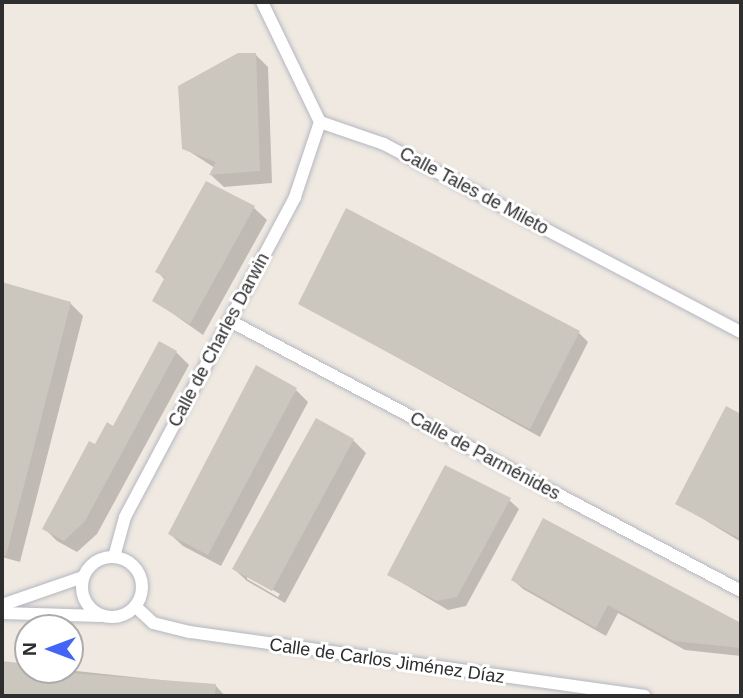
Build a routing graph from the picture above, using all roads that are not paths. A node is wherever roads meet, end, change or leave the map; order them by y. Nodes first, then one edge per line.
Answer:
1 (261, 2) edge
2 (320, 122) junction
3 (230, 321) junction
4 (741, 332) edge
5 (114, 557) junction
6 (83, 577) junction
7 (741, 591) edge
8 (2, 605) edge
9 (136, 607) junction
10 (2, 613) edge
11 (100, 616) junction
12 (645, 696) edge

1 - 2 street
2 - 3 street, Calle de Charles Darwin
2 - 4 street, Calle Tales de Mileto
3 - 5 street, Calle de Charles Darwin
3 - 7 street, Calle de Parménides
5 - 6 street
5 - 9 street
6 - 8 street
6 - 11 street
9 - 11 street
9 - 12 street, Calle de Carlos Jiménez Díaz
10 - 11 street

